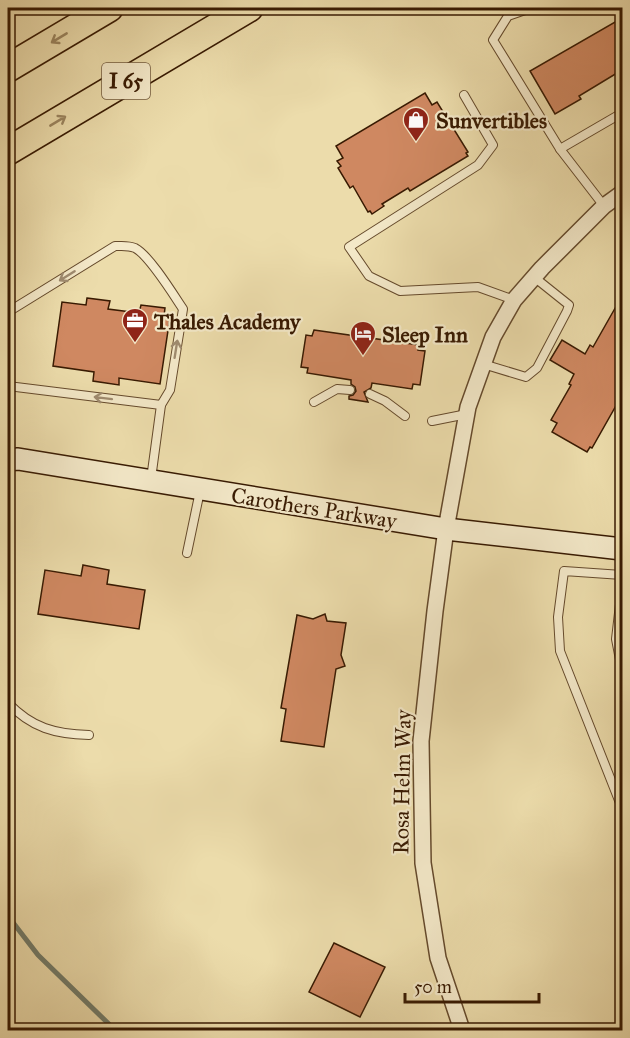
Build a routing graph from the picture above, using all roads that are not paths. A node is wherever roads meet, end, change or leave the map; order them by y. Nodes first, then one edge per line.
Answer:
1 (109, 8) edge
2 (531, 8) edge
3 (248, 9) edge
4 (8, 68) edge
5 (464, 95) dead end
6 (622, 113) edge
7 (560, 149) junction
8 (8, 151) edge
9 (616, 200) edge
10 (534, 277) junction
11 (514, 300) junction
12 (8, 312) edge
13 (483, 364) junction
14 (8, 386) edge
15 (350, 390) dead end
16 (370, 394) dead end
17 (314, 402) dead end
18 (161, 405) junction
19 (467, 414) junction
20 (405, 416) dead end
21 (432, 421) dead end
22 (8, 460) edge
23 (151, 481) junction
24 (200, 489) junction
25 (446, 530) junction
26 (622, 549) edge
27 (187, 554) dead end
28 (622, 575) edge
29 (622, 587) edge
30 (622, 670) edge
31 (8, 704) edge
32 (89, 735) dead end
33 (622, 808) edge
34 (462, 1030) edge

1 -> 4 highway
2 - 7 lane
8 -> 3 highway, I 65
5 - 11 lane
6 - 7 lane
7 - 9 lane
9 - 10 street, Rosa Helm Way
10 - 11 street, Rosa Helm Way
10 - 13 lane
11 - 13 street, Rosa Helm Way
18 -> 12 lane
13 - 19 street, Rosa Helm Way
18 -> 14 lane
15 - 17 lane
16 - 20 lane
18 - 23 lane
19 - 21 lane
19 - 25 street, Rosa Helm Way
22 - 23 main road, Carothers Parkway
23 - 24 main road, Carothers Parkway
24 - 25 main road, Carothers Parkway
24 - 27 lane
25 - 26 main road, Carothers Parkway
25 - 34 street, Rosa Helm Way
28 - 33 lane
29 - 30 lane
31 - 32 lane

